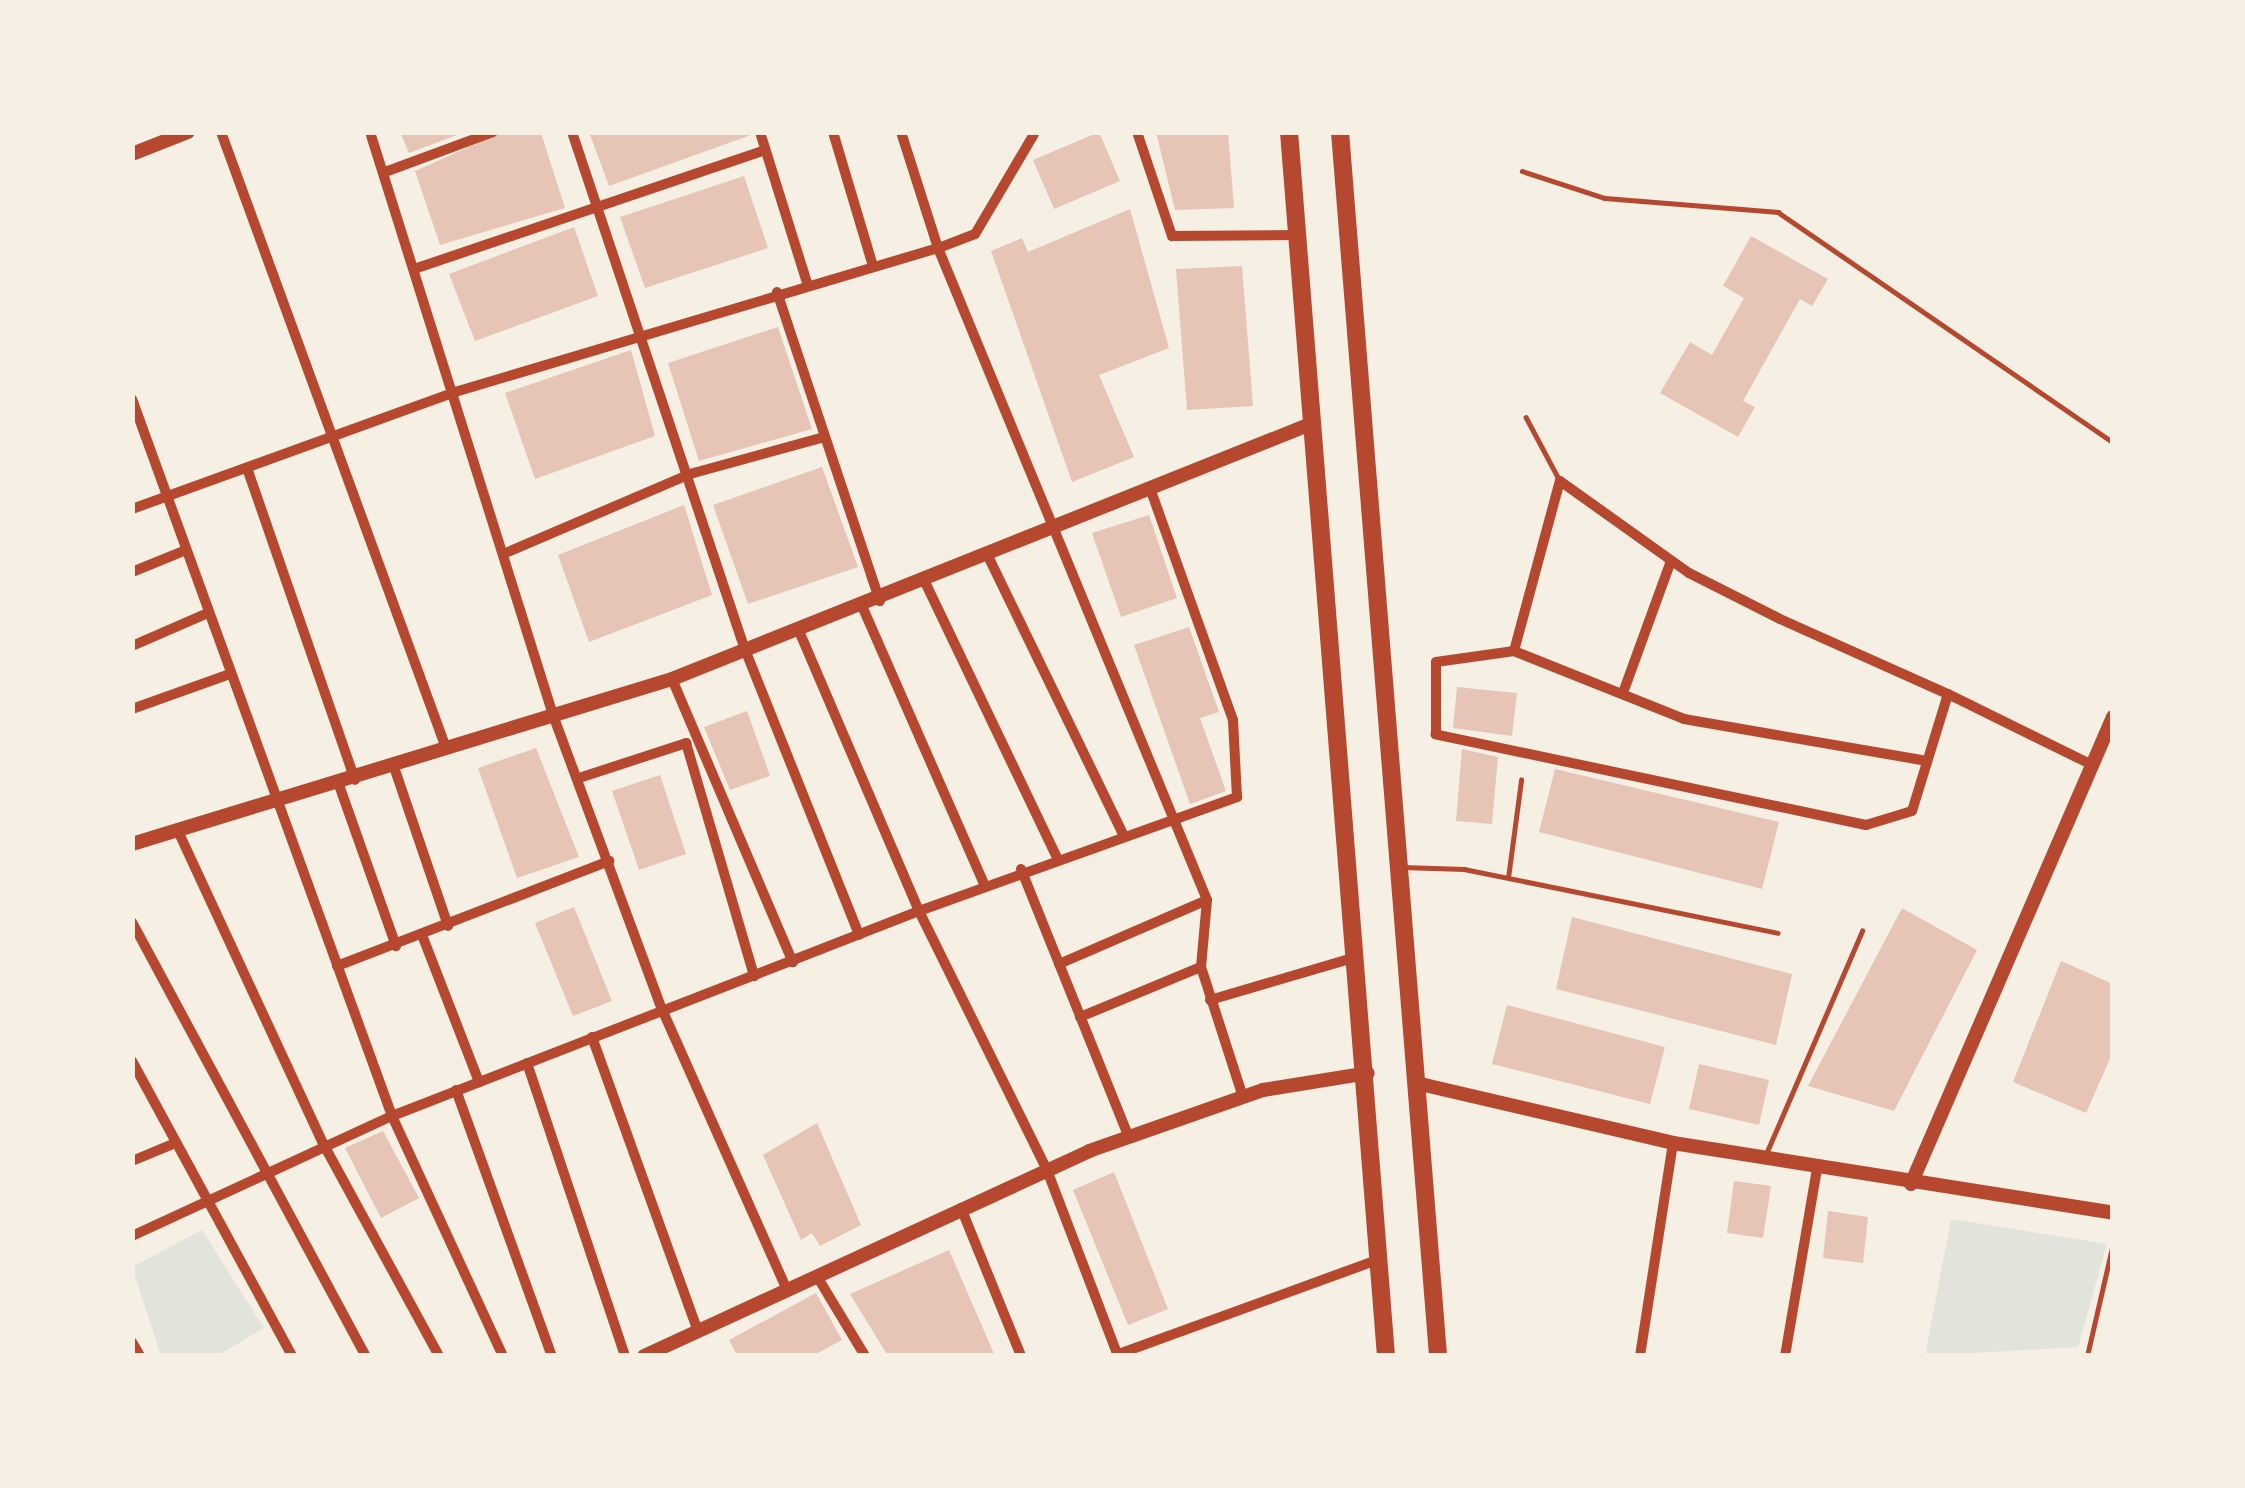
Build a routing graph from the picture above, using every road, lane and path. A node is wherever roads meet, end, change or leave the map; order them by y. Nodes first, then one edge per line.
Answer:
1 (188, 132) edge
2 (221, 132) edge
3 (370, 132) edge
4 (493, 132) edge
5 (572, 132) edge
6 (760, 132) edge
7 (833, 132) edge
8 (901, 132) edge
9 (1137, 132) edge
10 (1289, 132) edge
11 (1340, 132) edge
12 (1034, 133) edge
13 (765, 150) junction
14 (132, 154) edge
15 (1522, 171) dead end
16 (385, 172) junction
17 (597, 207) junction
18 (1296, 235) junction
19 (938, 248) junction
20 (873, 266) junction
21 (417, 268) junction
22 (807, 284) junction
23 (777, 292) junction
24 (639, 335) junction
25 (455, 392) junction
26 (132, 399) edge
27 (1526, 417) dead end
28 (1308, 425) junction
29 (338, 437) junction
30 (824, 437) junction
31 (2113, 442) edge
32 (247, 469) junction
33 (690, 474) junction
34 (1559, 481) junction
35 (1150, 488) junction
36 (166, 495) junction
37 (132, 509) edge
38 (1051, 528) junction
39 (186, 550) junction
40 (508, 552) junction
41 (987, 554) junction
42 (1671, 560) junction
43 (132, 572) edge
44 (925, 581) junction
45 (880, 601) junction
46 (862, 606) junction
47 (208, 613) junction
48 (798, 629) junction
49 (132, 646) edge
50 (744, 647) junction
51 (1514, 652) junction
52 (230, 674) junction
53 (672, 679) junction
54 (1624, 690) junction
55 (1948, 694) junction
56 (132, 709) edge
57 (553, 715) junction
58 (2111, 725) edge
59 (446, 748) junction
60 (1922, 760) junction
61 (2088, 763) junction
62 (393, 764) junction
63 (579, 778) junction
64 (1521, 780) dead end
65 (347, 782) junction
66 (275, 802) junction
67 (1175, 822) junction
68 (178, 831) junction
69 (1124, 836) junction
70 (132, 844) edge
71 (1057, 857) junction
72 (609, 861) junction
73 (1396, 866) junction
74 (1021, 868) junction
75 (1508, 878) junction
76 (983, 884) junction
77 (1207, 900) junction
78 (920, 911) junction
79 (132, 922) edge
80 (448, 926) junction
81 (1862, 931) dead end
82 (1778, 933) dead end
83 (422, 935) junction
84 (859, 935) junction
85 (396, 946) junction
86 (1359, 956) junction
87 (793, 962) junction
88 (1059, 964) junction
89 (338, 966) junction
90 (1201, 968) junction
91 (754, 976) junction
92 (1210, 1000) junction
93 (661, 1007) junction
94 (1080, 1016) junction
95 (592, 1037) junction
96 (132, 1061) edge
97 (527, 1063) junction
98 (1368, 1073) junction
99 (479, 1082) junction
100 (1416, 1083) junction
101 (456, 1090) junction
102 (145, 1094) junction
103 (1243, 1097) junction
104 (132, 1103) edge
105 (392, 1116) junction
106 (1129, 1137) junction
107 (1673, 1143) junction
108 (173, 1144) junction
109 (325, 1147) junction
110 (1764, 1159) junction
111 (132, 1161) edge
112 (1817, 1169) junction
113 (1047, 1170) junction
114 (266, 1174) junction
115 (1911, 1184) junction
116 (208, 1201) junction
117 (961, 1208) junction
118 (2113, 1213) edge
119 (132, 1236) edge
120 (2113, 1243) edge
121 (1384, 1258) junction
122 (818, 1278) junction
123 (788, 1292) junction
124 (698, 1330) junction
125 (132, 1342) edge
126 (140, 1356) edge
127 (292, 1356) edge
128 (366, 1356) edge
129 (439, 1356) edge
130 (503, 1356) edge
131 (552, 1356) edge
132 (626, 1356) edge
133 (644, 1356) edge
134 (865, 1356) edge
135 (1021, 1356) edge
136 (1116, 1356) edge
137 (1386, 1356) edge
138 (1438, 1356) edge
139 (1640, 1356) edge
140 (1785, 1356) edge
141 (2086, 1356) edge

1 - 14 street
2 - 29 street
3 - 16 street
4 - 16 street
5 - 17 street
6 - 13 street
7 - 20 street
8 - 19 street
9 - 18 street
10 - 18 highway
11 - 73 highway
12 - 19 street
13 - 17 street
13 - 22 street
15 - 31 lane
16 - 21 street
17 - 21 street
17 - 24 street
18 - 28 highway
19 - 20 street
19 - 38 street
20 - 22 street
21 - 25 street
22 - 23 street
23 - 24 street
23 - 30 street
24 - 25 street
24 - 33 street
25 - 29 street
25 - 40 street
26 - 36 street
27 - 34 lane
28 - 35 street
28 - 86 highway
29 - 32 street
29 - 59 street
30 - 33 street
30 - 45 street
32 - 36 street
32 - 65 street
33 - 40 street
33 - 50 street
34 - 42 street
34 - 51 street
35 - 38 street
35 - 67 street
36 - 37 street
36 - 39 street
38 - 41 street
38 - 67 street
39 - 43 street
39 - 47 street
40 - 57 street
41 - 44 street
41 - 69 street
42 - 54 street
42 - 55 street
44 - 45 street
44 - 71 street
45 - 46 street
46 - 48 street
46 - 76 street
47 - 49 street
47 - 52 street
48 - 50 street
48 - 78 street
50 - 53 street
50 - 84 street
51 - 54 street
51 - 60 street
52 - 56 street
52 - 66 street
53 - 57 street
53 - 87 street
54 - 60 street
55 - 60 street
55 - 61 street
57 - 59 street
57 - 63 street
58 - 61 street
59 - 62 street
61 - 115 street
62 - 65 street
62 - 80 street
63 - 72 street
63 - 91 street
64 - 75 lane
65 - 66 street
65 - 85 street
66 - 68 street
66 - 89 street
67 - 69 street
67 - 77 street
68 - 70 street
68 - 109 street
69 - 71 street
71 - 74 street
72 - 80 street
72 - 93 street
73 - 75 lane
73 - 100 highway
74 - 76 street
74 - 88 street
75 - 82 lane
76 - 78 street
77 - 88 street
77 - 90 street
78 - 84 street
78 - 113 street
79 - 114 street
80 - 83 street
81 - 110 lane
83 - 85 street
83 - 99 street
84 - 87 street
85 - 89 street
86 - 92 street
86 - 98 highway
87 - 91 street
88 - 94 street
89 - 105 street
90 - 92 street
90 - 94 street
91 - 93 street
92 - 103 street
93 - 95 street
93 - 123 street
94 - 106 street
95 - 97 street
95 - 124 street
96 - 102 street
97 - 99 street
97 - 132 street
98 - 103 street
98 - 121 highway
99 - 101 street
100 - 107 street
100 - 138 highway
101 - 105 street
101 - 131 street
102 - 104 street
102 - 108 street
103 - 106 street
105 - 109 street
105 - 130 street
106 - 113 street
107 - 110 street
107 - 139 street
108 - 111 street
108 - 116 street
109 - 114 street
109 - 129 street
110 - 112 street
112 - 115 street
112 - 140 street
113 - 117 street
113 - 136 street
114 - 116 street
114 - 128 street
115 - 118 street
116 - 119 street
116 - 127 street
117 - 122 street
117 - 135 street
120 - 141 lane
121 - 136 street
121 - 137 highway
122 - 123 street
122 - 134 street
123 - 124 street
124 - 133 street
125 - 126 street

